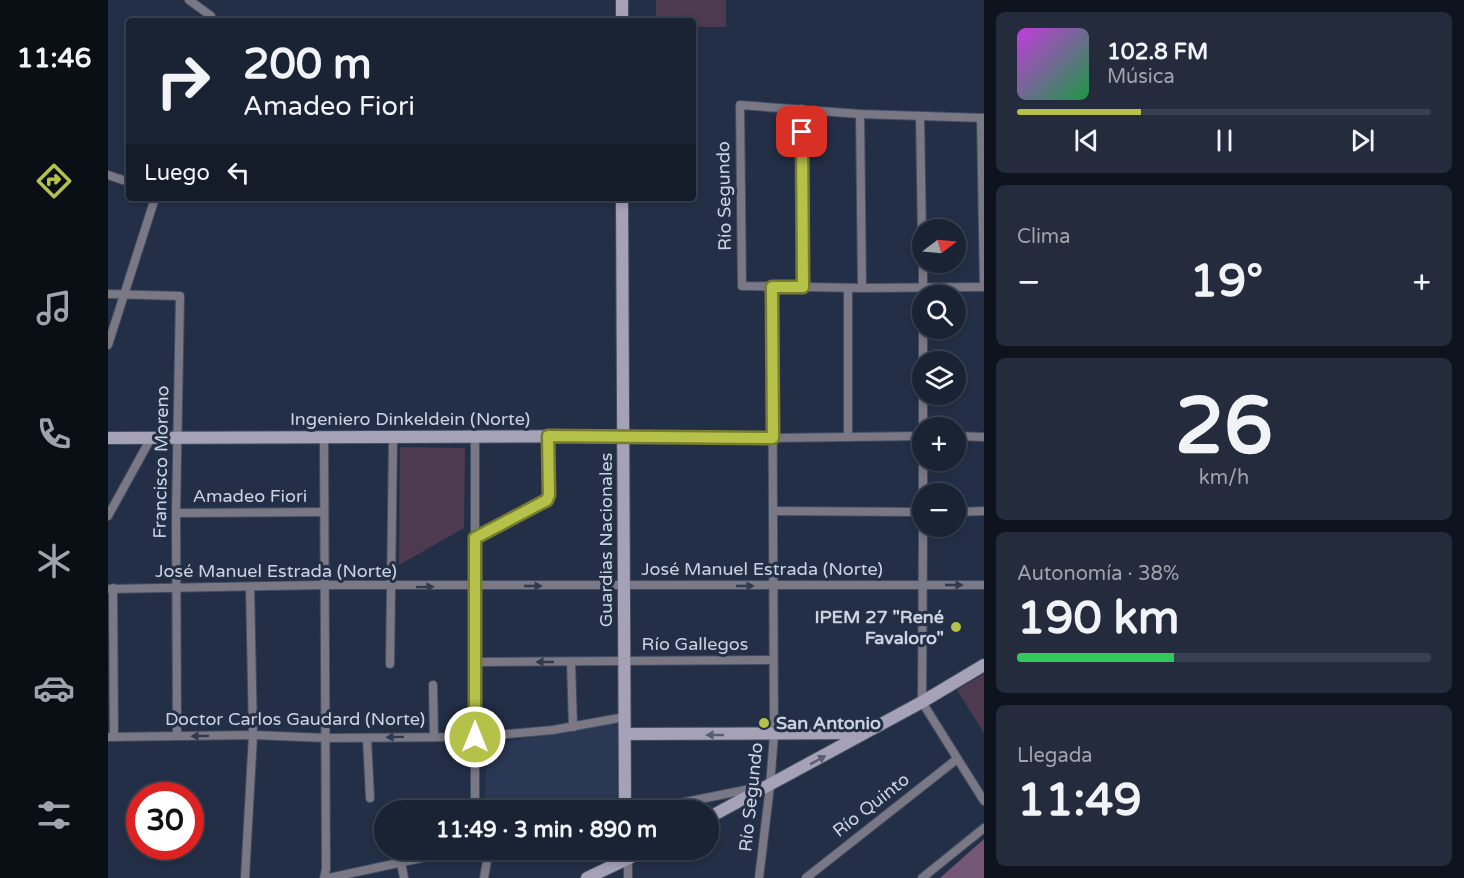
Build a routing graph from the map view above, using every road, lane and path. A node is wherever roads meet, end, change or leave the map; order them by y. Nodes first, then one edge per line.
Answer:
1 (189, 0) edge
2 (622, 0) edge
3 (210, 18) edge
4 (622, 18) edge
5 (801, 109) junction
6 (860, 114) junction
7 (920, 116) junction
8 (982, 118) edge
9 (108, 175) edge
10 (126, 181) edge
11 (154, 201) edge
12 (622, 201) edge
13 (922, 219) edge
14 (772, 287) junction
15 (803, 287) junction
16 (984, 287) edge
17 (848, 288) junction
18 (862, 288) junction
19 (966, 288) edge
20 (912, 291) edge
21 (108, 294) edge
22 (123, 294) junction
23 (108, 345) edge
24 (548, 436) junction
25 (623, 436) junction
26 (912, 436) edge
27 (966, 436) edge
28 (848, 437) junction
29 (984, 437) edge
30 (108, 438) edge
31 (151, 438) junction
32 (178, 438) junction
33 (324, 438) junction
34 (393, 438) junction
35 (475, 438) junction
36 (773, 438) junction
37 (984, 511) edge
38 (324, 512) junction
39 (773, 512) junction
40 (912, 512) edge
41 (966, 512) edge
42 (176, 513) junction
43 (108, 516) edge
44 (923, 537) edge
45 (475, 538) junction
46 (324, 585) junction
47 (624, 585) junction
48 (923, 585) junction
49 (984, 585) edge
50 (475, 586) junction
51 (773, 586) junction
52 (177, 587) junction
53 (250, 587) junction
54 (391, 587) junction
55 (110, 588) edge
56 (624, 660) junction
57 (773, 660) junction
58 (474, 662) junction
59 (571, 662) junction
60 (390, 664) dead end
61 (984, 665) edge
62 (433, 685) dead end
63 (922, 702) junction
64 (625, 717) junction
65 (573, 727) junction
66 (866, 733) junction
67 (625, 734) junction
68 (253, 735) junction
69 (774, 735) junction
70 (177, 736) junction
71 (434, 736) junction
72 (111, 737) edge
73 (475, 737) junction
74 (326, 738) junction
75 (367, 738) junction
76 (957, 759) junction
77 (770, 786) junction
78 (370, 798) dead end
79 (475, 800) edge
80 (625, 800) edge
81 (695, 800) edge
82 (984, 801) edge
83 (719, 812) edge
84 (984, 828) edge
85 (414, 860) edge
86 (487, 860) edge
87 (617, 860) edge
88 (627, 860) edge
89 (401, 863) junction
90 (245, 878) edge
91 (324, 878) edge
92 (329, 878) edge
93 (404, 878) edge
94 (483, 878) edge
95 (587, 878) edge
96 (627, 878) edge
97 (759, 878) edge
98 (806, 878) edge
99 (922, 878) edge

1 - 3 street
2 - 4 main road
5 - 6 street
5 - 14 street, Río Segundo
5 - 15 street
6 - 7 street
6 - 18 street
7 - 8 street
7 - 13 street
8 - 16 street
9 - 10 street
11 - 22 street
12 - 25 main road, Guardias Nacionales
14 - 15 street
14 - 36 street, Río Segundo
15 - 17 street
16 - 19 street
17 - 18 street
17 - 28 street
18 - 20 street
21 - 22 street
22 - 23 street
22 - 32 street, Francisco Moreno
24 - 25 main road, Ingeniero Dinkeldein (Norte)
24 - 35 main road, Ingeniero Dinkeldein (Norte)
24 - 45 street
25 - 36 street, Ingeniero Dinkeldein (Norte)
25 - 47 main road, Guardias Nacionales
26 - 28 street, Ingeniero Dinkeldein (Norte)
27 - 29 street
28 - 36 street, Ingeniero Dinkeldein (Norte)
30 - 31 main road, Ingeniero Dinkeldein (Norte)
31 - 32 main road, Ingeniero Dinkeldein (Norte)
31 - 43 street
32 - 33 main road, Ingeniero Dinkeldein (Norte)
32 - 42 street, Francisco Moreno
33 - 34 main road, Ingeniero Dinkeldein (Norte)
33 - 38 street
34 - 35 main road, Ingeniero Dinkeldein (Norte)
34 - 54 street
35 - 45 street
36 - 39 street, Río Segundo
37 - 41 street
38 - 42 street, Amadeo Fiori
38 - 46 street
39 - 40 street
39 - 51 street, Río Segundo
42 - 52 street, Francisco Moreno
44 - 48 street
45 - 50 street
46 - 53 street, José Manuel Estrada (Norte)
46 - 54 street, José Manuel Estrada (Norte)
46 - 74 street
50 -> 47 street, José Manuel Estrada (Norte)
47 -> 51 street, José Manuel Estrada (Norte)
47 - 56 main road, Guardias Nacionales
48 -> 49 street, José Manuel Estrada (Norte)
48 - 51 street, José Manuel Estrada (Norte)
48 - 63 street
54 -> 50 street, José Manuel Estrada (Norte)
50 - 58 street
51 - 57 street, Río Segundo
52 - 53 street, José Manuel Estrada (Norte)
52 - 55 street, José Manuel Estrada (Norte)
52 - 70 street, Francisco Moreno
53 - 68 street
54 - 60 street
55 - 72 street
56 - 57 street, Río Gallegos
56 - 59 street, Río Gallegos
56 - 64 main road, Guardias Nacionales
57 - 69 street, Río Segundo
59 -> 58 street, Río Gallegos
58 - 73 street
59 - 65 street
61 - 63 main road
62 - 71 street
63 - 66 main road
63 - 76 street
64 - 65 street, Doctor Carlos Gaudard (Norte)
64 - 67 main road, Guardias Nacionales
65 - 73 street, Doctor Carlos Gaudard (Norte)
66 - 69 main road
77 -> 66 main road
69 -> 67 main road
67 - 80 main road, Guardias Nacionales
68 -> 70 street, Doctor Carlos Gaudard (Norte)
68 - 74 street, Doctor Carlos Gaudard (Norte)
68 - 90 street
69 - 77 street, Río Segundo
70 - 72 street, Doctor Carlos Gaudard (Norte)
71 - 73 street, Doctor Carlos Gaudard (Norte)
71 -> 75 street, Doctor Carlos Gaudard (Norte)
73 - 79 street
74 - 75 street, Doctor Carlos Gaudard (Norte)
74 - 91 street
75 - 78 street
76 - 82 street
76 - 98 street, Río Quinto
77 - 81 street
77 - 83 main road
77 - 97 street, Río Segundo
84 - 99 street
85 - 89 street
86 - 94 street
87 - 95 main road
88 - 96 street
89 - 92 street
89 - 93 street

